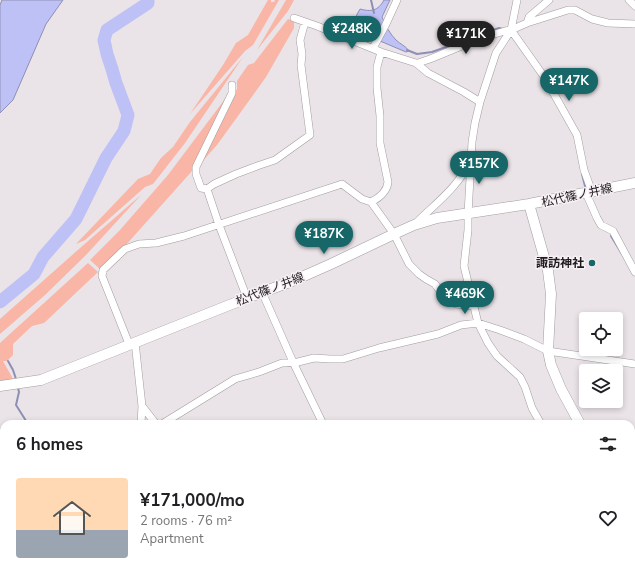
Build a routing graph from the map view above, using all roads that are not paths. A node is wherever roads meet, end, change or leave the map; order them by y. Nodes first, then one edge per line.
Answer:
1 (397, 0) edge
2 (517, 0) edge
3 (549, 0) edge
4 (629, 0) edge
5 (635, 6) edge
6 (294, 18) dead end
7 (305, 22) junction
8 (527, 23) junction
9 (635, 24) edge
10 (511, 30) junction
11 (374, 46) junction
12 (381, 52) junction
13 (418, 64) junction
14 (232, 85) dead end
15 (480, 102) junction
16 (472, 156) junction
17 (635, 183) edge
18 (207, 189) junction
19 (589, 192) junction
20 (371, 202) junction
21 (529, 204) junction
22 (468, 214) junction
23 (220, 225) junction
24 (414, 225) junction
25 (394, 234) junction
26 (635, 272) edge
27 (262, 292) junction
28 (247, 298) junction
29 (474, 306) junction
30 (478, 323) junction
31 (132, 343) junction
32 (548, 351) junction
33 (293, 362) junction
34 (635, 364) edge
35 (0, 386) edge
36 (142, 406) junction
37 (141, 420) edge
38 (153, 420) edge
39 (168, 420) edge
40 (320, 420) edge
41 (539, 420) edge
42 (578, 420) edge

1 - 11 street
2 - 10 street
3 - 8 street
4 - 5 street
6 - 7 street
7 - 11 street
7 - 18 street
8 - 9 street
8 - 10 street
10 - 13 street
10 - 15 street
10 - 19 street
11 - 12 street
12 - 13 street
12 - 20 street
13 - 15 street
14 - 18 street
15 - 16 street
16 - 22 street
16 - 24 street
17 - 19 main road, 松代篠ノ井線
18 - 23 street
19 - 21 main road, 松代篠ノ井線
19 - 26 street
20 - 23 street
20 - 25 street
21 - 22 main road, 松代篠ノ井線
21 - 32 main road
22 - 24 main road, 松代篠ノ井線
22 - 29 street
23 - 28 street
23 - 31 street
24 - 25 main road, 松代篠ノ井線
25 - 27 main road, 松代篠ノ井線
25 - 29 street
27 - 28 main road, 松代篠ノ井線
27 - 33 street
28 - 31 main road, 松代篠ノ井線
29 - 30 street
30 - 32 street
30 - 33 street
30 - 41 street
31 - 35 main road, 松代篠ノ井線
31 - 36 street
32 - 34 street
32 - 42 main road
33 - 39 street
33 - 40 street
36 - 37 street
36 - 38 street

